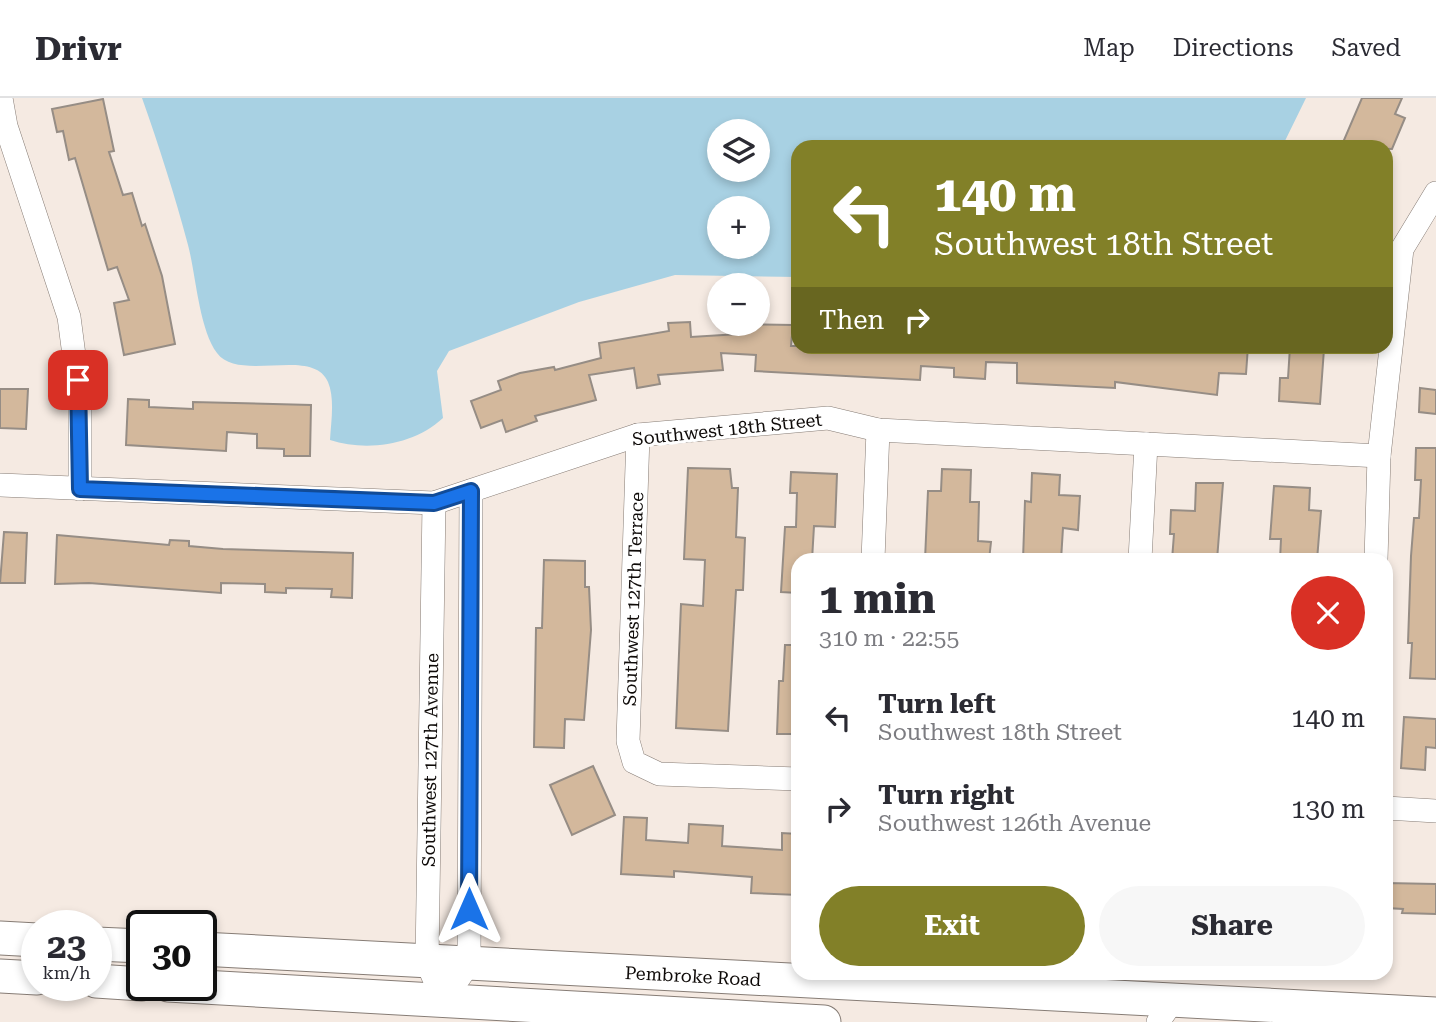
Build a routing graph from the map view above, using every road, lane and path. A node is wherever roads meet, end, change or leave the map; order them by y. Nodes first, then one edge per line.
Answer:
1 (1, 98) edge
2 (1436, 193) edge
3 (1393, 330) edge
4 (1390, 354) edge
5 (878, 430) junction
6 (638, 435) junction
7 (1146, 444) junction
8 (1379, 456) junction
9 (0, 485) edge
10 (80, 489) junction
11 (471, 491) junction
12 (434, 503) junction
13 (873, 553) edge
14 (1140, 553) edge
15 (1376, 553) edge
16 (791, 779) edge
17 (1393, 808) edge
18 (1436, 811) edge
19 (0, 938) edge
20 (21, 939) edge
21 (217, 951) edge
22 (427, 962) junction
23 (469, 964) junction
24 (0, 976) edge
25 (21, 977) edge
26 (217, 988) edge
27 (443, 1000) junction
28 (1436, 1014) edge
29 (1170, 1015) edge
30 (824, 1022) edge

1 - 10 street
2 - 3 street
4 - 8 street
5 - 6 street, Southwest 18th Street
5 - 7 street, Southwest 18th Street
5 - 13 street
6 - 11 street, Southwest 18th Street
6 - 16 street, Southwest 127th Terrace
7 - 8 street, Southwest 18th Street
7 - 14 street
8 - 15 street
9 - 10 street, Southwest 18th Street
10 - 12 street, Southwest 18th Street
11 - 12 street, Southwest 18th Street
11 - 23 street
12 - 22 street, Southwest 127th Avenue
17 - 18 street
19 - 20 main road
21 - 22 main road, Pembroke Road
22 - 23 main road, Pembroke Road
22 - 27 street, Southwest 127th Avenue
23 - 27 street
23 - 29 main road, Pembroke Road
24 - 25 main road
26 - 27 main road
27 - 30 main road
28 - 29 main road, Pembroke Road

